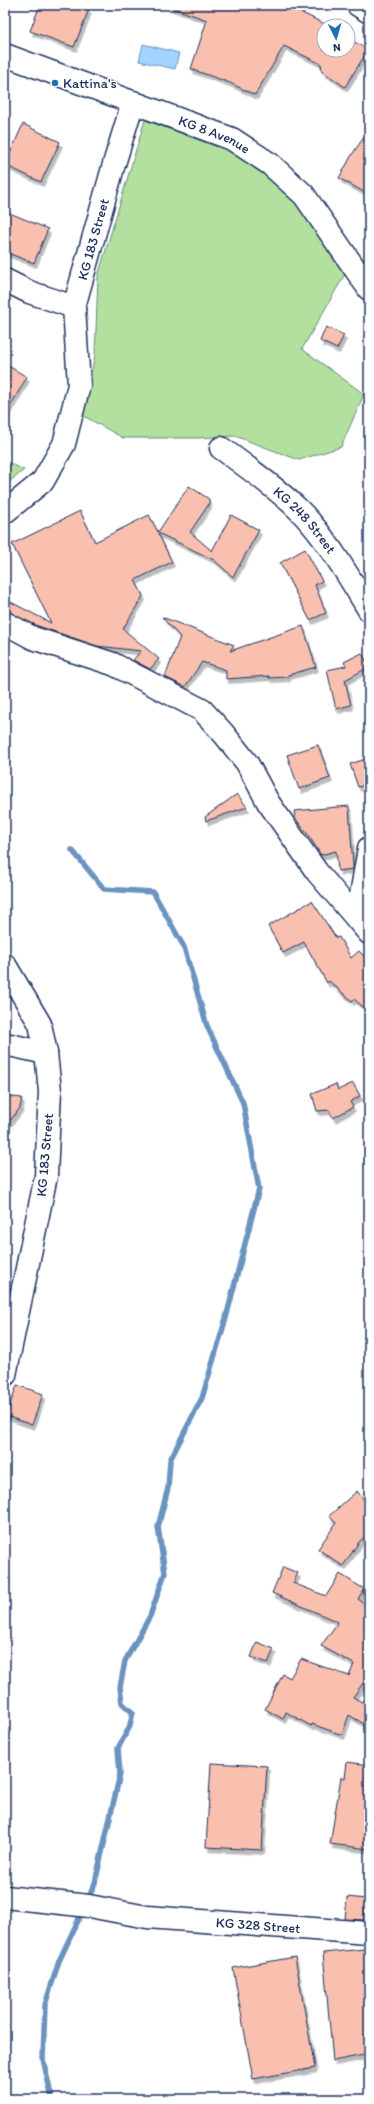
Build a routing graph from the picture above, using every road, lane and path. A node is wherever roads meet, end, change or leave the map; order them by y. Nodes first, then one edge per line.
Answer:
1 (358, 5) edge
2 (369, 12) edge
3 (5, 55) edge
4 (133, 102) junction
5 (5, 280) edge
6 (369, 289) edge
7 (74, 307) junction
8 (221, 448) dead end
9 (5, 512) edge
10 (369, 610) edge
11 (5, 623) edge
12 (369, 848) edge
13 (363, 926) edge
14 (5, 965) edge
15 (5, 1044) edge
16 (46, 1053) junction
17 (5, 1375) edge
18 (5, 1897) edge
19 (369, 1933) edge

1 - 2 street
3 - 4 street, KG 8 Avenue
4 - 6 street, KG 8 Avenue
4 - 7 street, KG 183 Street
5 - 7 street
7 - 9 street, KG 183 Street
8 - 10 street, KG 248 Street
11 - 13 street
12 - 13 street
14 - 16 street, KG 183 Street
15 - 16 street
16 - 17 street, KG 183 Street
18 - 19 street, KG 328 Street

